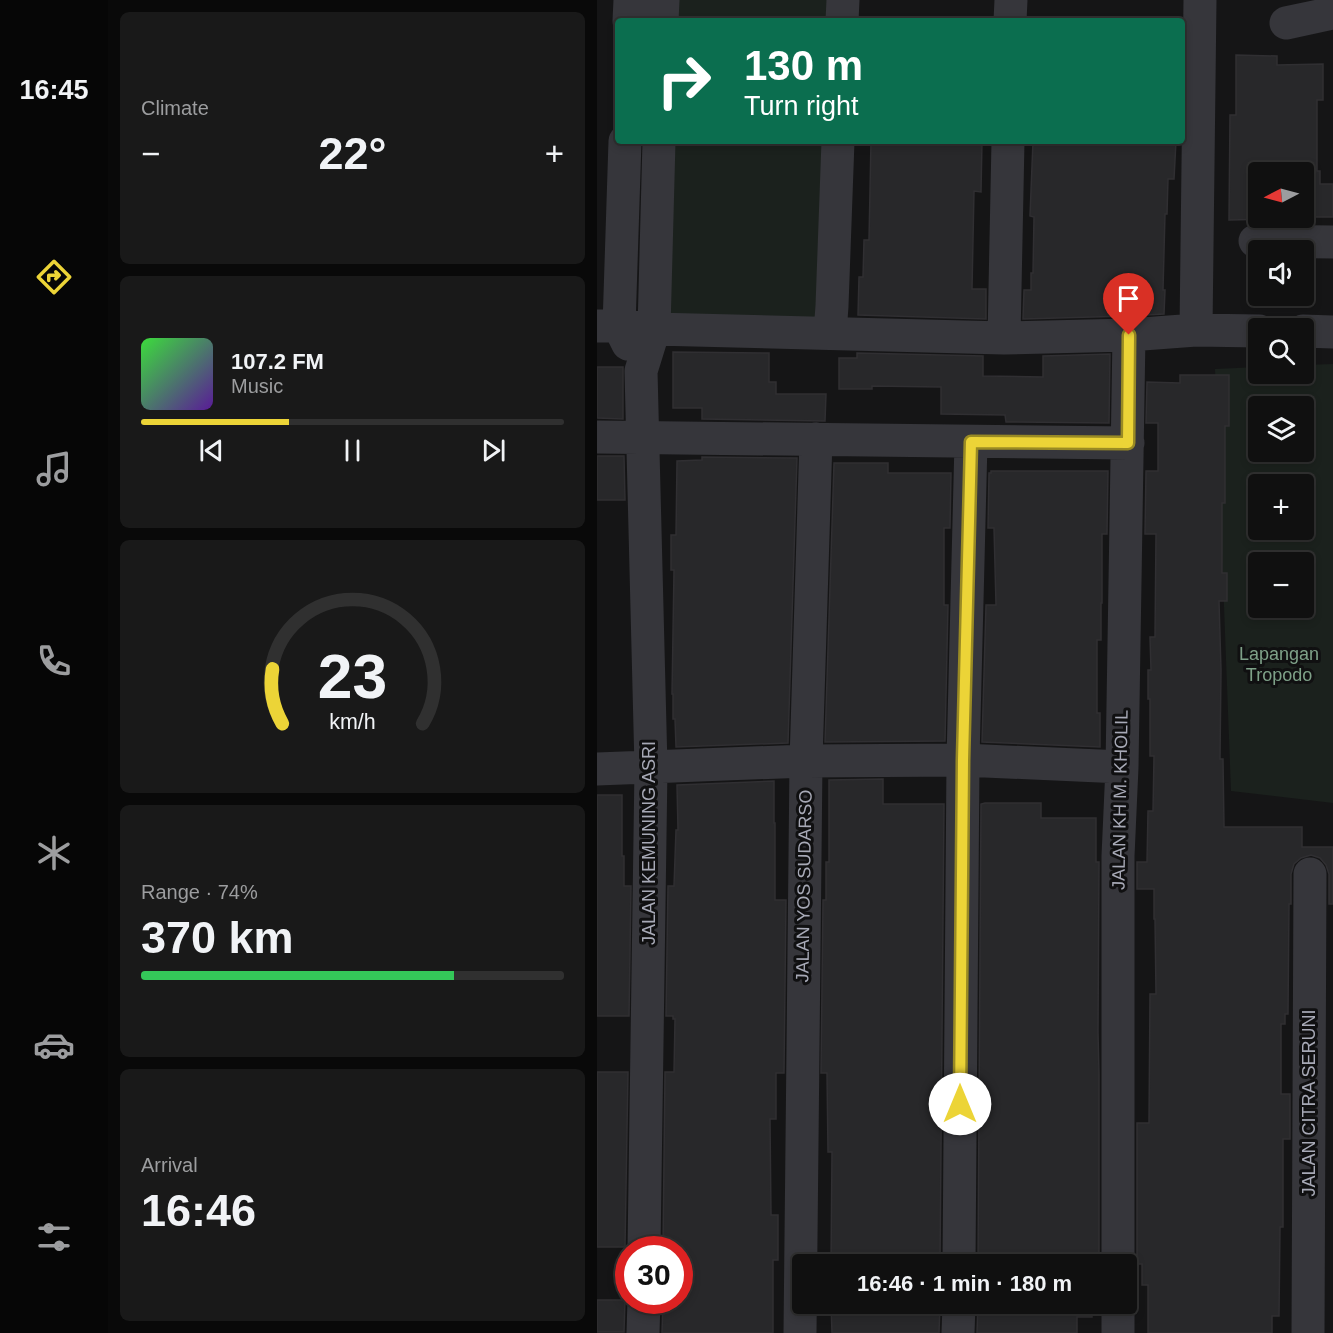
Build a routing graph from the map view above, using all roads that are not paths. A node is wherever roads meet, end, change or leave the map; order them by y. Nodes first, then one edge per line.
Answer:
1 (630, 0) edge
2 (663, 0) edge
3 (843, 0) edge
4 (1011, 0) edge
5 (1200, 0) edge
6 (1333, 13) edge
7 (629, 18) edge
8 (662, 18) edge
9 (842, 18) edge
10 (1010, 18) edge
11 (1286, 23) dead end
12 (625, 144) edge
13 (659, 144) edge
14 (838, 144) edge
15 (1008, 144) edge
16 (1314, 242) edge
17 (1333, 242) edge
18 (608, 326) edge
19 (654, 329) junction
20 (1196, 330) junction
21 (1248, 331) edge
22 (1314, 332) edge
23 (1333, 332) edge
24 (830, 333) junction
25 (1129, 335) junction
26 (1004, 338) junction
27 (641, 370) junction
28 (597, 437) edge
29 (642, 437) junction
30 (816, 439) junction
31 (971, 442) junction
32 (1128, 443) junction
33 (963, 760) junction
34 (806, 761) junction
35 (651, 767) junction
36 (1122, 767) junction
37 (597, 769) edge
38 (1310, 874) dead end
39 (1322, 912) edge
40 (645, 1236) edge
41 (959, 1254) edge
42 (1118, 1254) edge
43 (644, 1314) edge
44 (959, 1314) edge
45 (1118, 1314) edge
46 (643, 1333) edge
47 (800, 1333) edge
48 (959, 1333) edge
49 (1118, 1333) edge
50 (1308, 1333) edge

1 - 7 street
2 - 8 street
3 - 9 street
4 - 10 street
5 - 20 street
6 - 11 street
12 - 18 street
13 - 19 street
14 - 24 street
15 - 26 street
16 - 17 street
18 - 19 street
18 - 27 street
19 - 24 street
19 - 27 street
20 - 21 street
20 - 25 street
22 - 23 street
24 - 26 street
25 - 26 street
25 - 32 street, JALAN KH M. KHOLIL
27 - 29 street, JALAN KEMUNING ASRI
28 - 29 street
29 - 30 street
29 - 35 street, JALAN KEMUNING ASRI
30 - 31 street
30 - 34 street, JALAN YOS SUDARSO
31 - 32 street
31 - 33 street
32 - 36 street, JALAN KH M. KHOLIL
33 - 34 street
33 - 36 street
33 - 41 street
34 - 35 street
34 - 47 street, JALAN YOS SUDARSO
35 - 37 street
35 - 40 street, JALAN KEMUNING ASRI
36 - 42 street, JALAN KH M. KHOLIL
38 - 39 street, JALAN CITRA SERUNI
39 - 50 street, JALAN CITRA SERUNI
43 - 46 street
44 - 48 street
45 - 49 street

